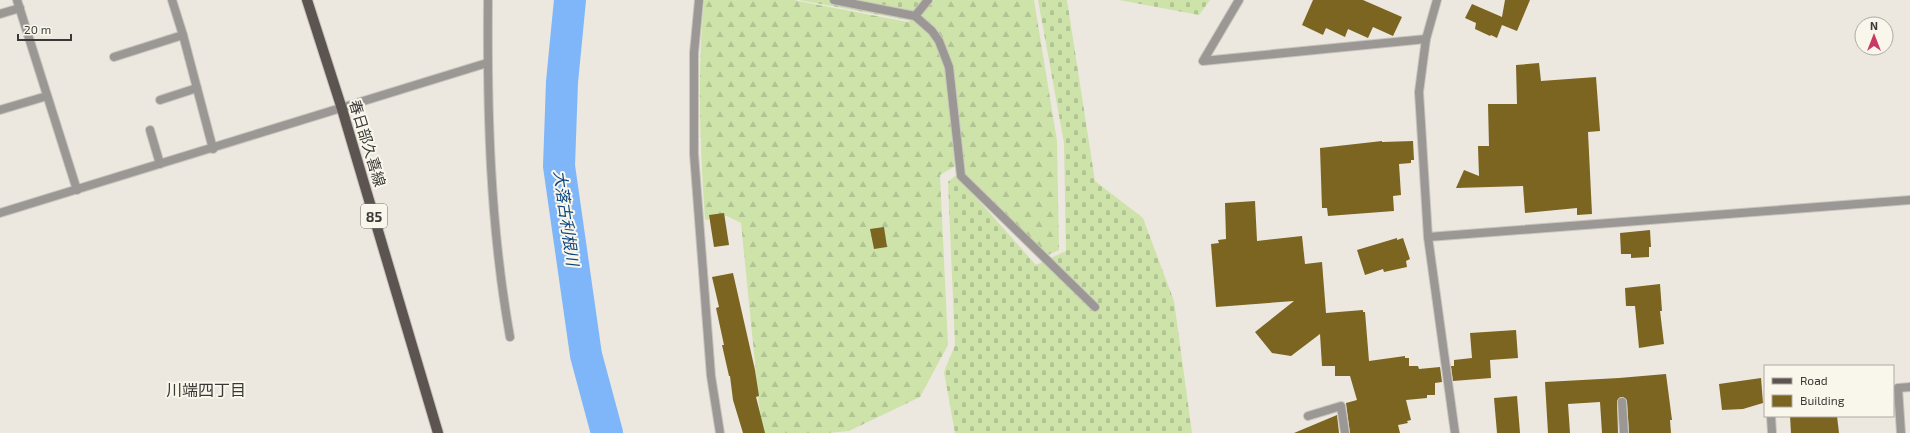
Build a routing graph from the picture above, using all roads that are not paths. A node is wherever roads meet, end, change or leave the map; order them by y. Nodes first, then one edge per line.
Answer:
1 (172, 0) edge
2 (307, 0) edge
3 (488, 0) edge
4 (699, 0) edge
5 (834, 0) edge
6 (928, 0) edge
7 (1239, 0) edge
8 (1437, 0) edge
9 (18, 4) edge
10 (0, 14) edge
11 (915, 16) junction
12 (183, 35) junction
13 (1426, 39) junction
14 (114, 57) dead end
15 (487, 63) junction
16 (197, 88) junction
17 (47, 96) junction
18 (160, 100) dead end
19 (342, 109) junction
20 (0, 110) edge
21 (150, 130) dead end
22 (213, 149) junction
23 (160, 164) junction
24 (77, 190) junction
25 (1910, 200) edge
26 (0, 213) edge
27 (1428, 237) junction
28 (1095, 307) dead end
29 (510, 337) dead end
30 (1910, 387) edge
31 (1622, 402) dead end
32 (1308, 416) dead end
33 (1771, 417) edge
34 (438, 433) edge
35 (720, 433) edge
36 (1345, 433) edge
37 (1455, 433) edge
38 (1624, 433) edge
39 (1772, 433) edge
40 (1901, 433) edge

1 - 12 street
2 - 19 main road, 春日部久喜線 / 85
3 - 15 street
4 - 35 street
5 - 11 street
6 - 11 street
7 - 13 street
8 - 13 street
9 - 10 street
9 - 17 street
11 - 28 street
12 - 14 street
12 - 16 street
13 - 27 street
15 - 19 street
15 - 29 street
16 - 18 street
16 - 22 street
17 - 20 street
17 - 24 street
19 - 22 street
19 - 34 main road, 春日部久喜線 / 85
21 - 23 street
22 - 23 street
23 - 24 street
24 - 26 street
25 - 27 street
27 - 37 street
30 - 40 street
31 - 38 street
32 - 36 street
33 - 39 street

